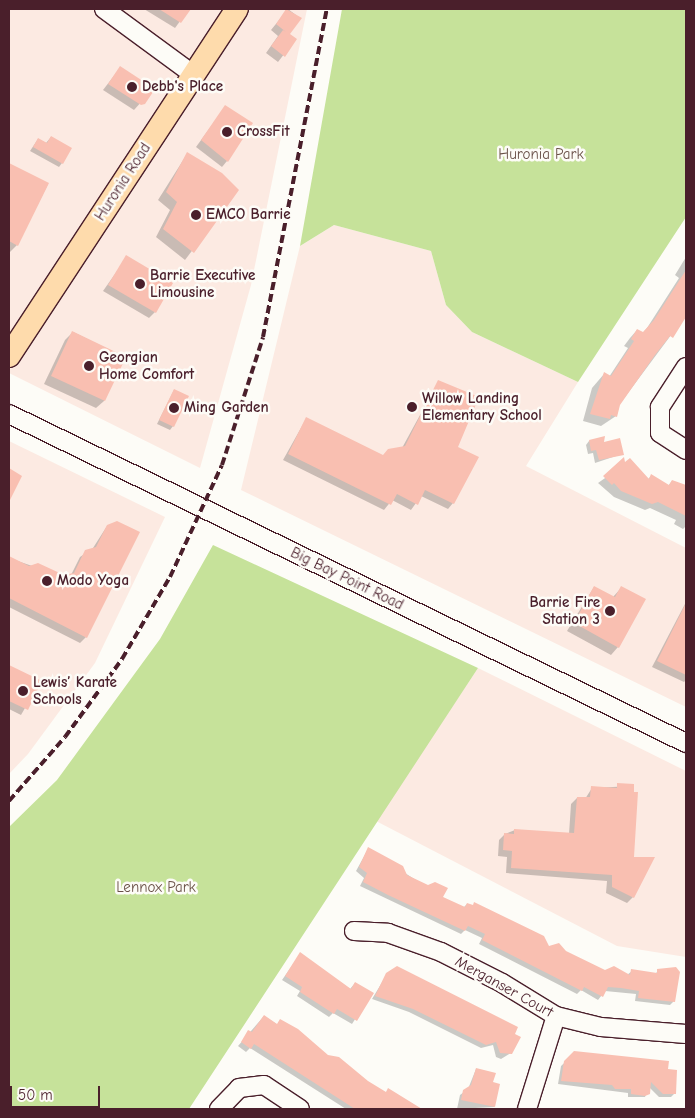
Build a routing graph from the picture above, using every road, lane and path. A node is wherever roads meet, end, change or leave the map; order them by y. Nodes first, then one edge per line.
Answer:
1 (104, 9) edge
2 (238, 9) edge
3 (194, 75) junction
4 (9, 356) edge
5 (686, 367) edge
6 (9, 414) edge
7 (686, 450) edge
8 (686, 743) edge
9 (354, 931) dead end
10 (556, 1016) junction
11 (686, 1034) edge
12 (219, 1109) edge
13 (300, 1109) edge
14 (527, 1109) edge

1 - 3 street
2 - 3 main road, Huronia Road
3 - 4 main road, Huronia Road
5 - 7 street
6 - 8 street, Big Bay Point Road
9 - 10 street, Merganser Court
10 - 11 street, Merganser Court
10 - 14 street
12 - 13 street

